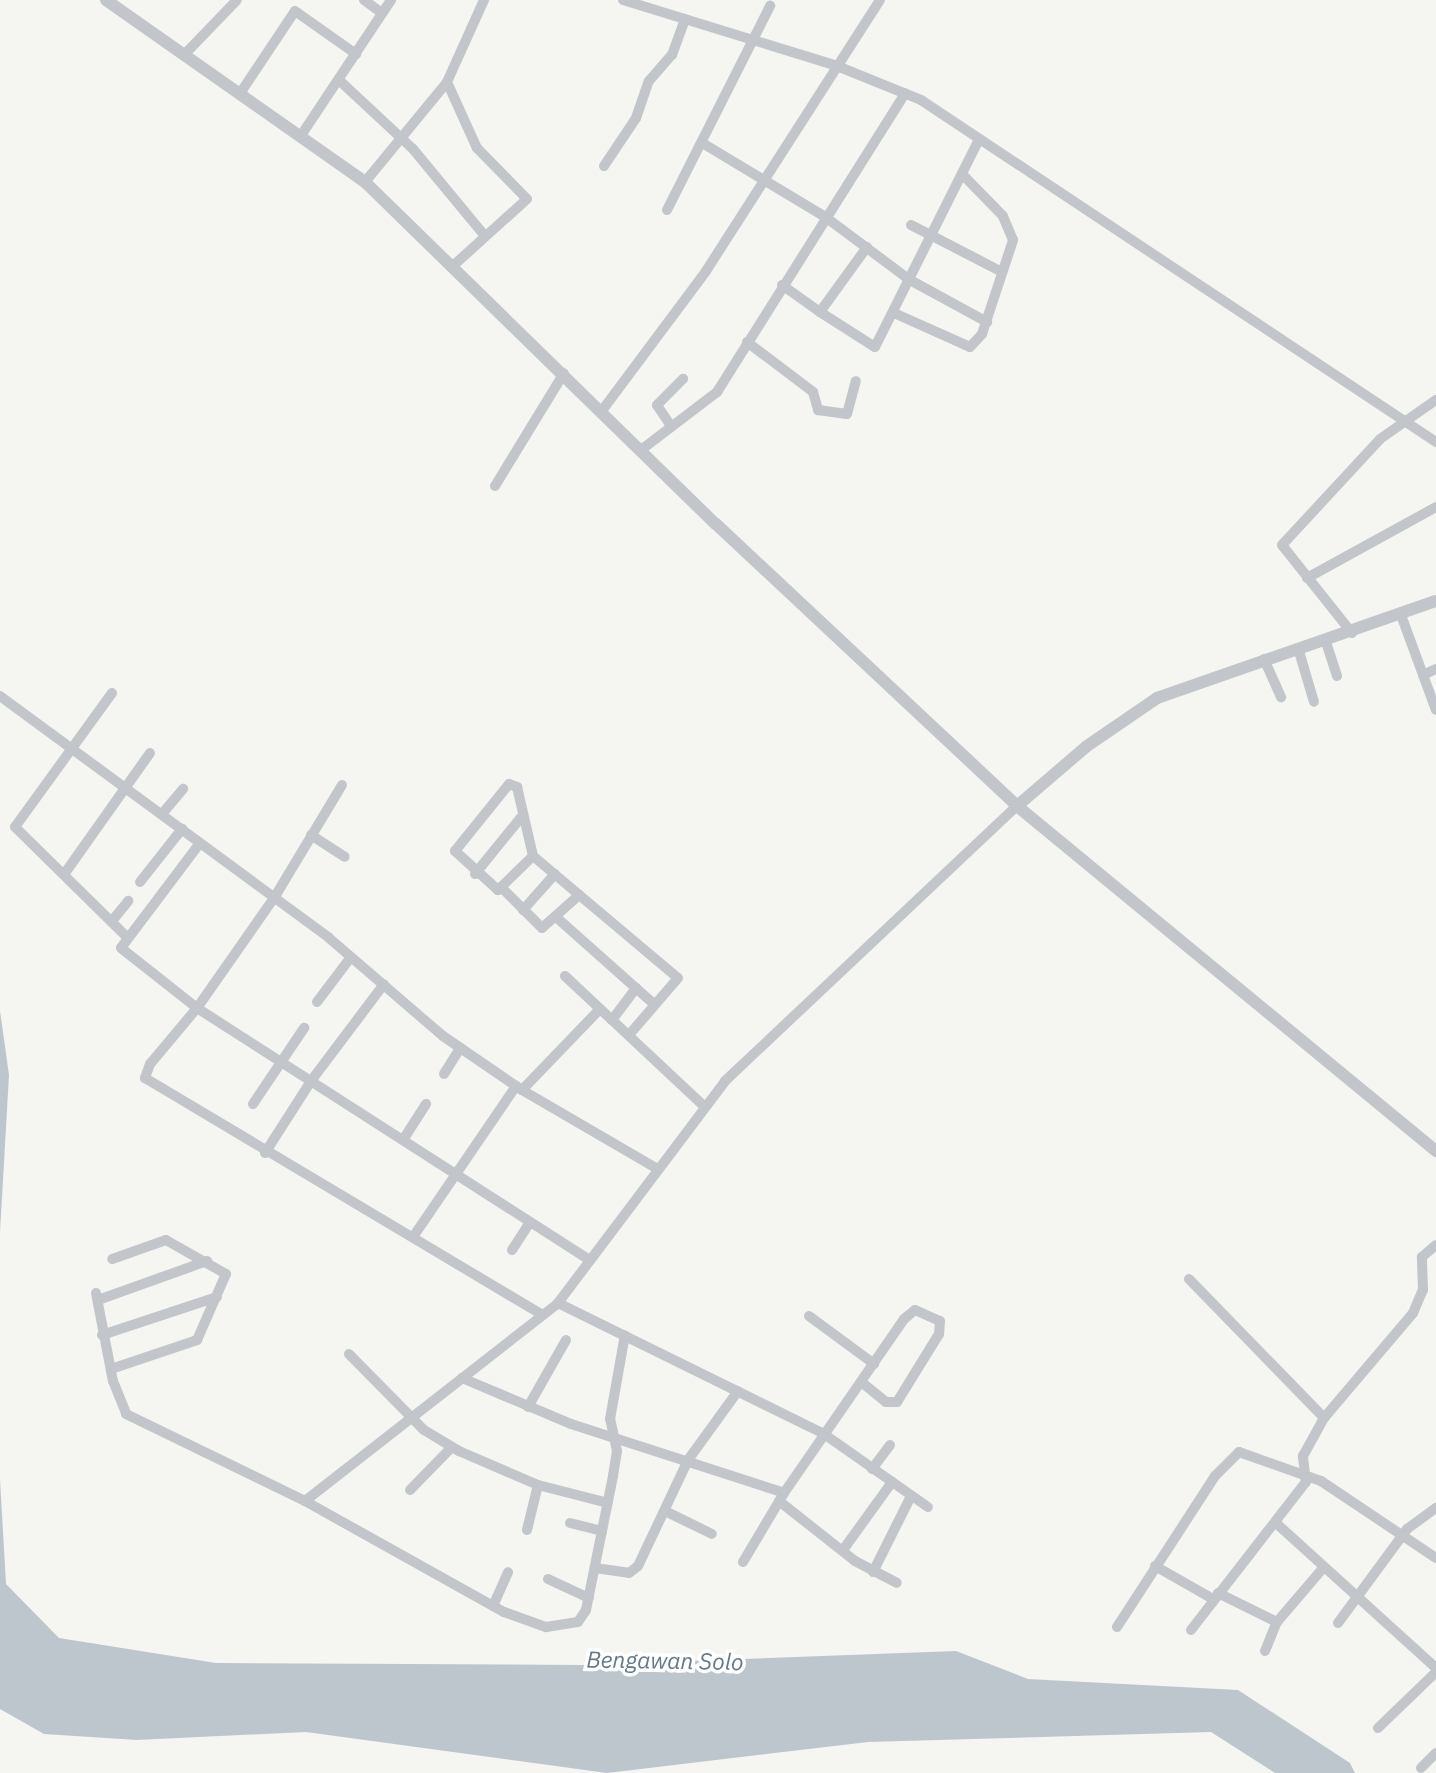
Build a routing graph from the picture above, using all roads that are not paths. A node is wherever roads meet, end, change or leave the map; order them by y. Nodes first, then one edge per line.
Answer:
1 (106, 0) edge
2 (237, 0) edge
3 (363, 0) edge
4 (391, 0) edge
5 (484, 0) edge
6 (623, 0) edge
7 (880, 0) edge
8 (770, 6) dead end
9 (382, 13) junction
10 (685, 19) junction
11 (752, 43) junction
12 (356, 54) junction
13 (184, 55) junction
14 (837, 66) junction
15 (340, 81) junction
16 (447, 82) junction
17 (241, 92) junction
18 (905, 93) junction
19 (302, 134) junction
20 (399, 136) junction
21 (979, 139) junction
22 (704, 145) junction
23 (604, 166) dead end
24 (962, 174) junction
25 (765, 179) junction
26 (365, 181) junction
27 (667, 210) dead end
28 (824, 216) junction
29 (911, 225) dead end
30 (931, 235) junction
31 (485, 236) junction
32 (867, 247) junction
33 (455, 264) junction
34 (1000, 271) junction
35 (910, 280) junction
36 (782, 285) junction
37 (820, 312) junction
38 (894, 313) junction
39 (987, 322) junction
40 (747, 342) junction
41 (564, 373) junction
42 (683, 379) dead end
43 (856, 381) dead end
44 (1436, 400) edge
45 (601, 411) junction
46 (1402, 421) junction
47 (671, 426) junction
48 (1436, 442) edge
49 (641, 450) junction
50 (495, 485) dead end
51 (1436, 507) edge
52 (1307, 578) junction
53 (1436, 601) edge
54 (1401, 615) junction
55 (1352, 633) junction
56 (1325, 639) junction
57 (1298, 648) junction
58 (1264, 659) junction
59 (1436, 669) edge
60 (1423, 675) junction
61 (1337, 676) dead end
62 (112, 693) dead end
63 (0, 696) edge
64 (1281, 697) dead end
65 (1314, 702) dead end
66 (1436, 710) edge
67 (72, 749) junction
68 (150, 753) dead end
69 (342, 785) dead end
70 (125, 789) junction
71 (183, 789) dead end
72 (1017, 806) junction
73 (162, 814) junction
74 (523, 815) junction
75 (182, 830) junction
76 (311, 835) junction
77 (200, 843) junction
78 (533, 856) junction
79 (345, 857) dead end
80 (65, 873) junction
81 (475, 874) junction
82 (555, 874) junction
83 (141, 882) dead end
84 (503, 889) junction
85 (579, 895) junction
86 (274, 898) junction
87 (128, 901) dead end
88 (523, 910) junction
89 (556, 917) junction
90 (112, 921) junction
91 (126, 936) junction
92 (351, 957) junction
93 (565, 976) dead end
94 (384, 984) junction
95 (636, 988) junction
96 (317, 1002) dead end
97 (655, 1005) junction
98 (197, 1008) junction
99 (600, 1009) junction
100 (612, 1020) junction
101 (304, 1028) dead end
102 (629, 1035) junction
103 (460, 1048) junction
104 (281, 1063) junction
105 (444, 1074) dead end
106 (311, 1081) junction
107 (519, 1088) junction
108 (253, 1104) dead end
109 (426, 1104) dead end
110 (704, 1106) junction
111 (403, 1140) junction
112 (1436, 1151) edge
113 (265, 1153) junction
114 (658, 1169) junction
115 (456, 1175) junction
116 (530, 1222) junction
117 (414, 1237) junction
118 (1436, 1245) edge
119 (513, 1250) dead end
120 (113, 1259) dead end
121 (590, 1260) junction
122 (207, 1261) junction
123 (1189, 1279) dead end
124 (217, 1297) junction
125 (558, 1303) junction
126 (542, 1315) junction
127 (809, 1316) dead end
128 (102, 1335) junction
129 (625, 1335) junction
130 (566, 1339) dead end
131 (349, 1354) dead end
132 (874, 1364) junction
133 (112, 1375) junction
134 (462, 1378) junction
135 (861, 1382) junction
136 (738, 1391) junction
137 (528, 1407) junction
138 (411, 1416) junction
139 (1324, 1418) junction
140 (824, 1434) junction
141 (614, 1439) junction
142 (890, 1445) dead end
143 (452, 1447) junction
144 (688, 1460) junction
145 (872, 1469) junction
146 (1308, 1474) junction
147 (892, 1482) junction
148 (538, 1485) junction
149 (410, 1490) dead end
150 (911, 1496) junction
151 (781, 1497) junction
152 (305, 1501) junction
153 (608, 1503) junction
154 (928, 1507) dead end
155 (1436, 1508) edge
156 (665, 1511) junction
157 (570, 1523) dead end
158 (1276, 1523) junction
159 (527, 1530) dead end
160 (603, 1531) junction
161 (712, 1534) dead end
162 (1401, 1537) junction
163 (843, 1550) junction
164 (1436, 1558) edge
165 (743, 1562) dead end
166 (1155, 1566) junction
167 (1324, 1567) junction
168 (595, 1568) junction
169 (508, 1572) dead end
170 (873, 1572) junction
171 (548, 1579) dead end
172 (897, 1583) dead end
173 (1216, 1596) junction
174 (1358, 1596) junction
175 (589, 1598) junction
176 (493, 1606) junction
177 (1277, 1622) junction
178 (1338, 1623) dead end
179 (1117, 1628) dead end
180 (1191, 1630) dead end
181 (1265, 1651) dead end
182 (1436, 1670) edge
183 (1378, 1728) dead end
184 (1436, 1753) edge
185 (1422, 1768) dead end

1 - 13 street
2 - 13 street
3 - 9 street
4 - 9 street
5 - 16 street
6 - 10 street
7 - 14 street
8 - 11 street
9 - 12 street
10 - 11 street
10 - 23 street
11 - 14 street
11 - 22 street
12 - 15 street
12 - 17 street
13 - 17 street
14 - 18 street
14 - 25 street
15 - 19 street
15 - 20 street
16 - 20 street
16 - 31 street
17 - 19 street
18 - 21 street
18 - 28 street
19 - 26 street
20 - 26 street
20 - 31 street
21 - 24 street
21 - 46 street
22 - 25 street
22 - 27 street
24 - 30 street
24 - 34 street
25 - 28 street
25 - 45 street
26 - 33 street
28 - 32 street
28 - 36 street
29 - 30 street
30 - 34 street
30 - 35 street
31 - 33 street
32 - 35 street
32 - 37 street
33 - 41 street
34 - 39 street
35 - 38 street
35 - 39 street
36 - 37 street
36 - 40 street
37 - 38 street
38 - 39 street
40 - 43 street
40 - 47 street
41 - 45 street
41 - 50 street
42 - 47 street
44 - 46 street
45 - 49 street
46 - 48 street
46 - 52 street
47 - 49 street
49 - 72 street
51 - 52 street
52 - 55 street
53 - 54 street
54 - 55 street
54 - 60 street
55 - 56 street
56 - 57 street
56 - 61 street
57 - 58 street
57 - 65 street
58 - 64 street
58 - 72 street
59 - 60 street
60 - 66 street
62 - 67 street
63 - 67 street
67 - 70 street
67 - 80 street
68 - 70 street
69 - 76 street
70 - 73 street
70 - 80 street
71 - 73 street
72 - 110 street
72 - 112 street
73 - 75 street
74 - 78 street
74 - 81 street
74 - 81 street
75 - 77 street
75 - 83 street
76 - 79 street
76 - 86 street
77 - 86 street
77 - 91 street
78 - 82 street
78 - 84 street
80 - 90 street
81 - 84 street
82 - 85 street
82 - 88 street
84 - 88 street
85 - 89 street
85 - 97 street
86 - 92 street
86 - 98 street
87 - 90 street
88 - 89 street
89 - 95 street
90 - 91 street
91 - 98 street
92 - 94 street
92 - 96 street
93 - 99 street
94 - 103 street
94 - 106 street
95 - 97 street
95 - 100 street
97 - 102 street
98 - 104 street
98 - 113 street
99 - 100 street
99 - 107 street
100 - 102 street
101 - 104 street
102 - 110 street
103 - 105 street
103 - 107 street
104 - 106 street
104 - 108 street
106 - 111 street
106 - 113 street
107 - 114 street
107 - 115 street
109 - 111 street
110 - 114 street
111 - 115 street
113 - 117 street
114 - 121 street
115 - 116 street
115 - 117 street
116 - 119 street
116 - 121 street
117 - 126 street
118 - 139 street
120 - 122 street
121 - 125 street
122 - 124 street
122 - 128 street
123 - 139 street
124 - 128 street
124 - 133 street
125 - 126 street
125 - 129 street
126 - 134 street
127 - 132 street
128 - 133 street
129 - 136 street
129 - 141 street
130 - 137 street
131 - 138 street
132 - 135 street
132 - 135 street
133 - 152 street
134 - 137 street
134 - 138 street
135 - 140 street
136 - 140 street
136 - 144 street
137 - 141 street
138 - 143 street
138 - 152 street
139 - 146 street
140 - 145 street
140 - 151 street
141 - 144 street
141 - 153 street
142 - 145 street
143 - 148 street
143 - 149 street
144 - 151 street
144 - 156 street
145 - 147 street
146 - 158 street
146 - 162 street
146 - 166 street
147 - 150 street
147 - 163 street
148 - 153 street
148 - 159 street
150 - 154 street
150 - 170 street
151 - 163 street
151 - 165 street
152 - 176 street
153 - 160 street
155 - 162 street
156 - 161 street
156 - 168 street
157 - 160 street
158 - 167 street
158 - 173 street
160 - 168 street
162 - 164 street
162 - 174 street
163 - 170 street
166 - 173 street
166 - 179 street
167 - 174 street
167 - 177 street
168 - 175 street
169 - 176 street
170 - 172 street
171 - 175 street
173 - 177 street
173 - 180 street
174 - 178 street
174 - 182 street
175 - 176 street
177 - 181 street
182 - 183 street
184 - 185 street

